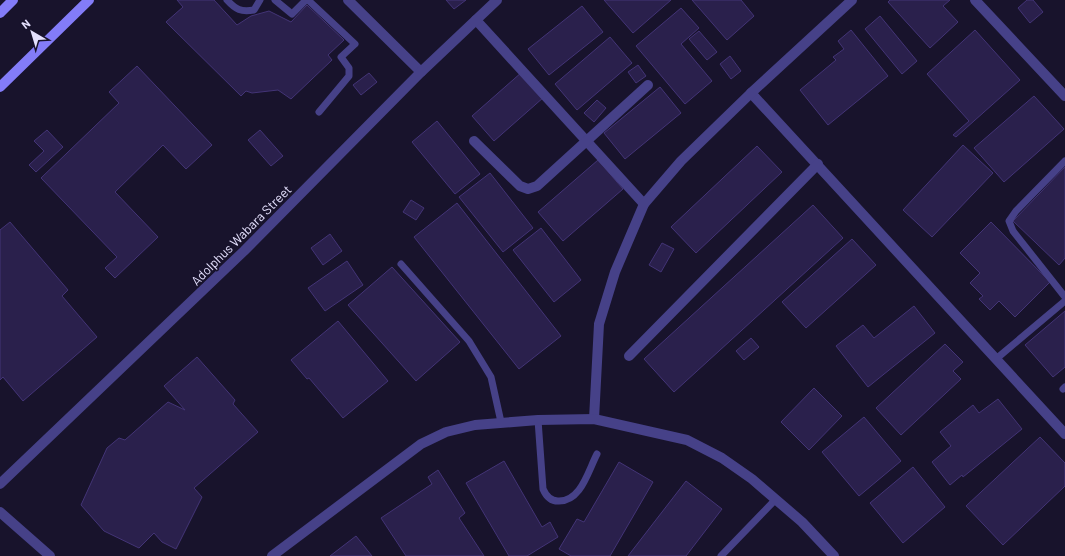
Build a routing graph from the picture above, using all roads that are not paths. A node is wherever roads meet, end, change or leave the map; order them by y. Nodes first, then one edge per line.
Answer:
1 (13, 0) edge
2 (89, 0) edge
3 (227, 0) edge
4 (260, 0) edge
5 (275, 0) edge
6 (307, 0) edge
7 (348, 0) edge
8 (497, 0) edge
9 (852, 0) edge
10 (975, 0) edge
11 (0, 12) edge
12 (476, 20) junction
13 (421, 72) junction
14 (648, 85) dead end
15 (0, 87) edge
16 (751, 93) junction
17 (1065, 96) edge
18 (319, 112) dead end
19 (474, 141) dead end
20 (587, 141) junction
21 (1065, 161) edge
22 (818, 164) junction
23 (644, 204) junction
24 (401, 264) dead end
25 (1065, 297) edge
26 (1065, 302) edge
27 (629, 356) dead end
28 (996, 359) junction
29 (594, 419) junction
30 (538, 420) junction
31 (501, 422) junction
32 (1065, 434) edge
33 (597, 454) dead end
34 (0, 484) edge
35 (776, 499) junction
36 (0, 512) edge
37 (50, 556) edge
38 (272, 556) edge
39 (721, 556) edge
40 (834, 556) edge

1 - 11 main road
2 - 15 main road
3 - 4 lane
5 - 6 lane
6 - 18 lane
7 - 13 street
8 - 12 street, Adolphus Wabara Street
9 - 16 street
10 - 17 street
12 - 13 street, Adolphus Wabara Street
12 - 20 street
13 - 34 street, Adolphus Wabara Street
14 - 20 street
16 - 22 street
16 - 23 street
19 - 20 street
20 - 23 street
21 - 25 lane
22 - 27 street
22 - 28 street
23 - 29 street
24 - 31 lane
26 - 28 lane
28 - 32 street
29 - 30 street
29 - 35 street
30 - 31 street
30 - 33 lane
31 - 38 street
35 - 39 lane
35 - 40 street
36 - 37 street

